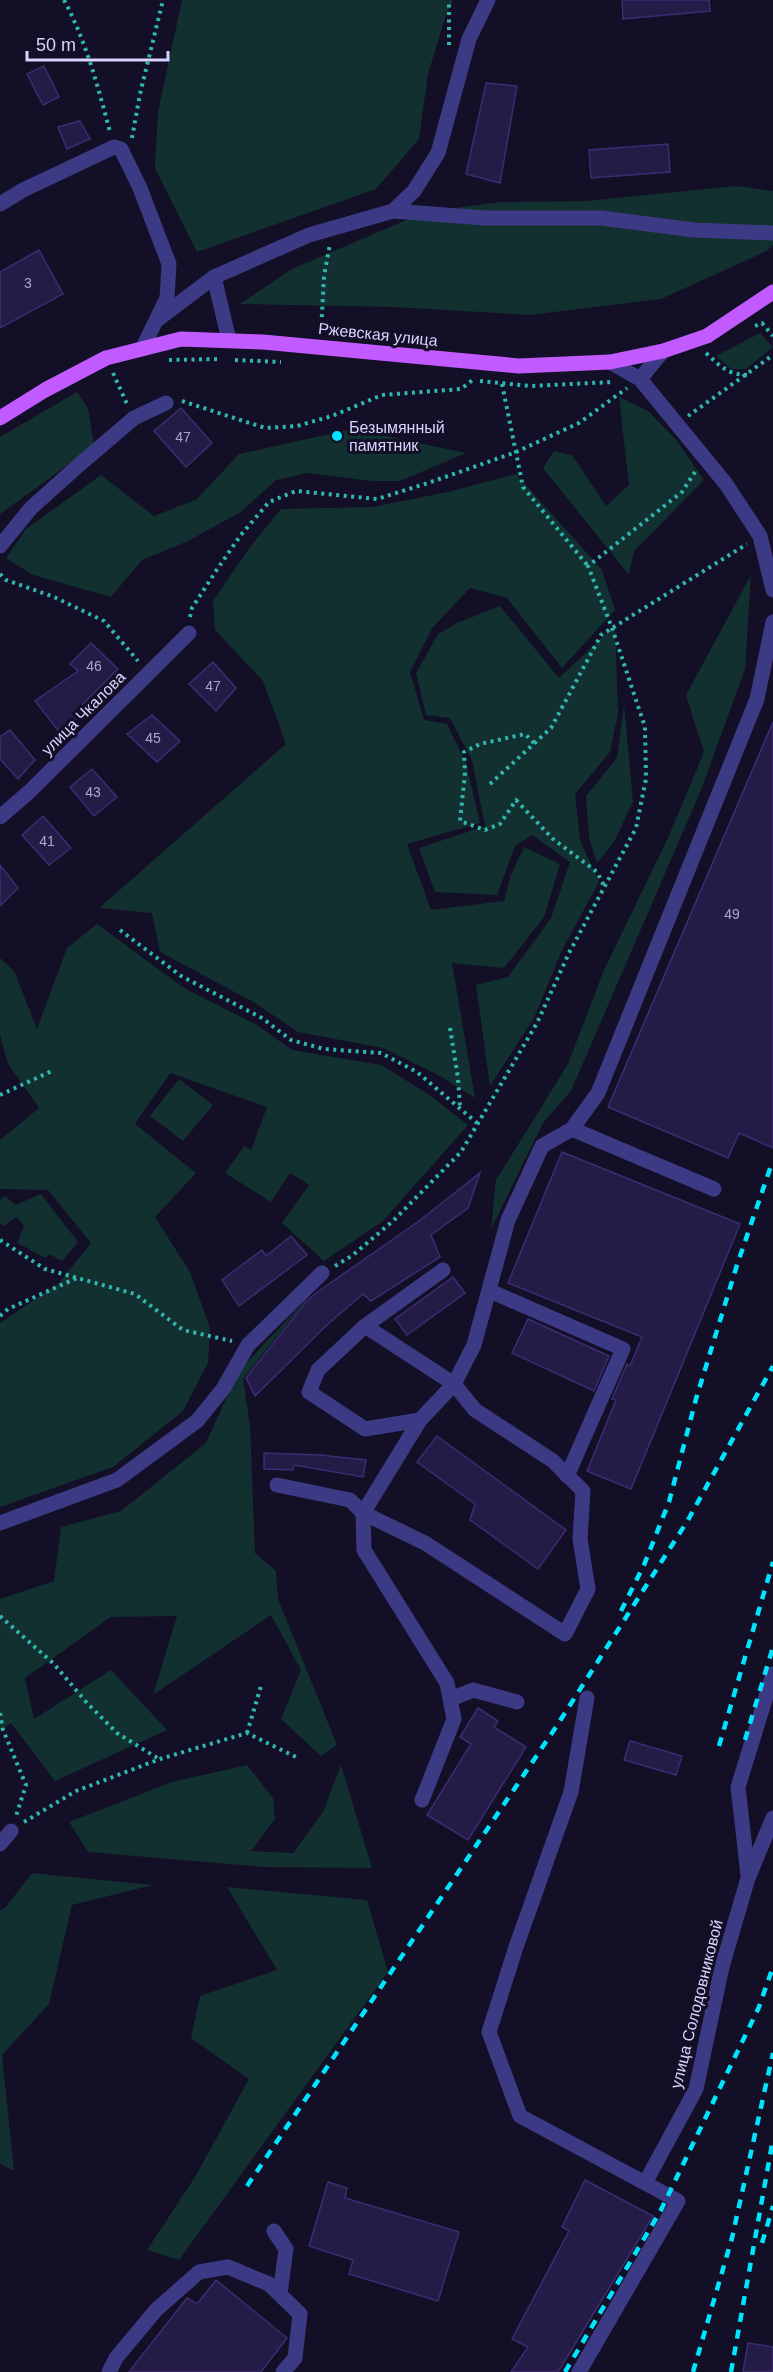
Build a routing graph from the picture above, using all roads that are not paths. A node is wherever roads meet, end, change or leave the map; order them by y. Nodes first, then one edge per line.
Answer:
1 (488, 0) edge
2 (0, 204) edge
3 (393, 211) junction
4 (773, 233) edge
5 (214, 277) junction
6 (773, 291) edge
7 (157, 320) junction
8 (229, 340) junction
9 (143, 347) junction
10 (663, 351) junction
11 (610, 362) junction
12 (640, 379) junction
13 (166, 403) road end
14 (0, 418) edge
15 (760, 536) junction
16 (0, 546) edge
17 (773, 549) edge
18 (773, 590) edge
19 (773, 622) edge
20 (189, 633) road end
21 (0, 817) edge
22 (572, 1129) junction
23 (714, 1189) dead end
24 (443, 1270) dead end
25 (322, 1273) road end
26 (490, 1291) junction
27 (365, 1326) junction
28 (454, 1384) junction
29 (420, 1420) junction
30 (567, 1476) junction
31 (277, 1485) dead end
32 (363, 1512) junction
33 (0, 1522) edge
34 (773, 1674) edge
35 (587, 1698) dead end
36 (451, 1699) junction
37 (517, 1702) dead end
38 (422, 1800) dead end
39 (773, 1818) edge
40 (11, 1831) road end
41 (0, 1844) edge
42 (748, 1878) junction
43 (645, 2183) junction
44 (274, 2231) dead end
45 (280, 2294) junction
46 (109, 2372) edge
47 (283, 2372) edge
48 (579, 2372) edge

1 - 3 street
2 - 7 street
3 - 4 street
3 - 5 street
5 - 7 street
5 - 8 street
6 - 10 main road, Ржевская улица
7 - 9 street
8 - 9 main road, Ржевская улица
8 - 11 main road, Ржевская улица
9 - 14 main road, Ржевская улица
10 - 11 main road, Ржевская улица
10 - 12 street
11 - 12 street
12 - 15 street
13 - 16 street
15 - 17 street
15 - 18 street
19 - 22 street
20 - 21 street, улица Чкалова
22 - 23 street
22 - 26 street
24 - 27 street
25 - 33 street
26 - 28 street
26 - 30 street
27 - 28 street
27 - 29 street
28 - 29 street
28 - 30 street
29 - 32 street
30 - 32 street
31 - 32 street
32 - 36 street
34 - 42 street, улица Солодовниковой
35 - 43 street
36 - 37 street
36 - 38 street
39 - 42 street, улица Солодовниковой
40 - 41 street
42 - 43 street, улица Солодовниковой
43 - 48 street
44 - 45 street
45 - 46 street
45 - 47 street

